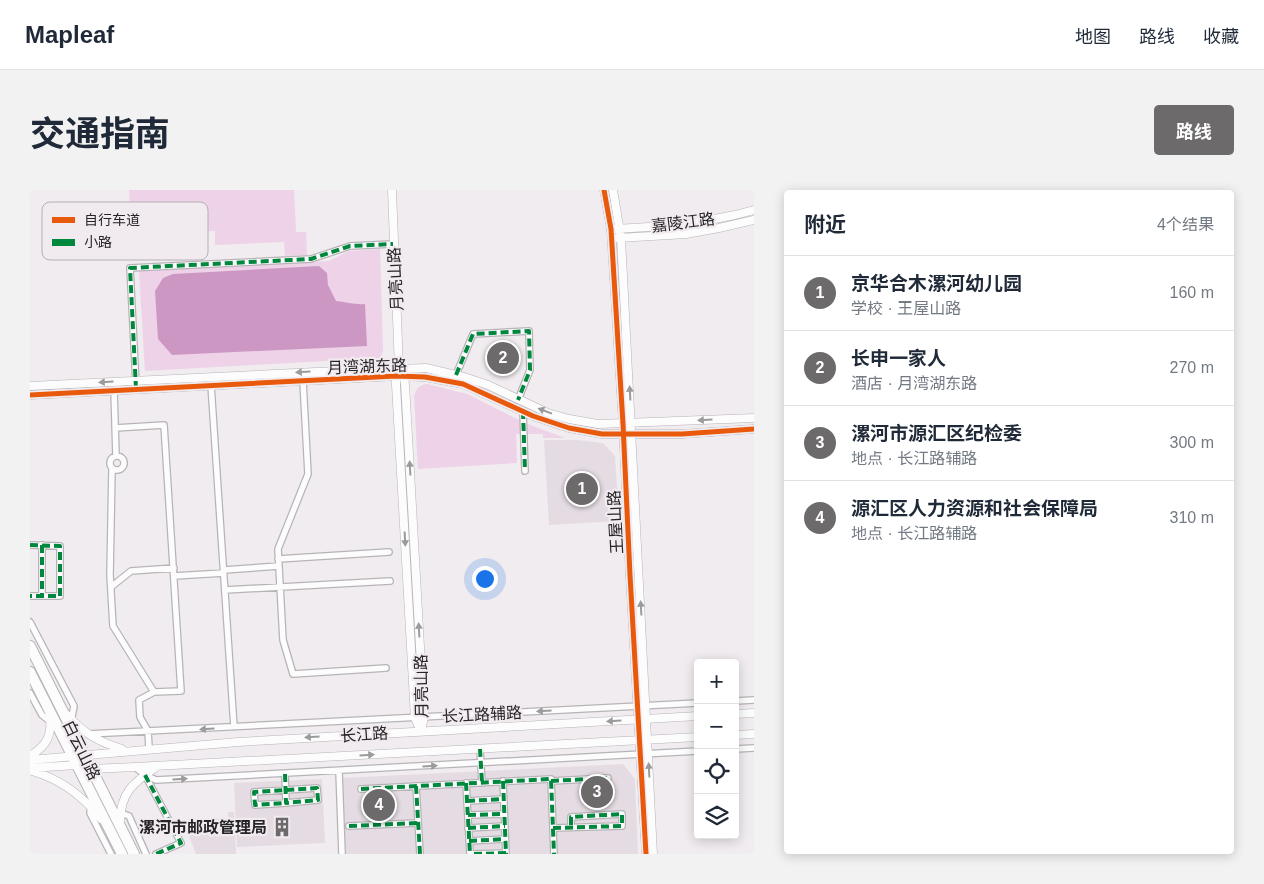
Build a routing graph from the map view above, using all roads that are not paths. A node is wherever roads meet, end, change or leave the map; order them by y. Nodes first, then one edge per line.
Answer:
1 (392, 190) edge
2 (604, 190) edge
3 (613, 190) edge
4 (754, 210) edge
5 (754, 220) edge
6 (620, 228) junction
7 (611, 229) junction
8 (611, 238) junction
9 (621, 238) junction
10 (394, 244) junction
11 (399, 368) junction
12 (456, 374) junction
13 (396, 376) junction
14 (405, 376) junction
15 (136, 380) junction
16 (303, 381) junction
17 (211, 385) junction
18 (30, 386) edge
19 (136, 389) junction
20 (114, 390) junction
21 (30, 395) edge
22 (518, 400) junction
23 (523, 411) junction
24 (754, 418) edge
25 (628, 424) junction
26 (115, 428) junction
27 (754, 429) edge
28 (628, 434) junction
29 (116, 456) junction
30 (112, 469) junction
31 (525, 472) dead end
32 (30, 545) edge
33 (42, 546) junction
34 (389, 552) dead end
35 (278, 558) junction
36 (278, 566) junction
37 (174, 568) junction
38 (224, 571) junction
39 (174, 576) junction
40 (390, 580) dead end
41 (111, 587) junction
42 (280, 587) junction
43 (225, 590) junction
44 (30, 596) edge
45 (42, 596) junction
46 (30, 622) edge
47 (30, 646) edge
48 (386, 668) dead end
49 (30, 672) edge
50 (154, 692) junction
51 (30, 693) edge
52 (754, 700) edge
53 (739, 701) edge
54 (694, 703) edge
55 (641, 706) junction
56 (754, 713) edge
57 (739, 714) edge
58 (694, 716) edge
59 (416, 718) junction
60 (424, 718) junction
61 (642, 720) junction
62 (60, 722) junction
63 (234, 727) junction
64 (148, 731) junction
65 (420, 731) junction
66 (87, 734) junction
67 (754, 734) edge
68 (739, 735) edge
69 (694, 737) edge
70 (643, 740) junction
71 (149, 748) junction
72 (754, 748) edge
73 (480, 749) junction
74 (739, 749) edge
75 (126, 750) junction
76 (694, 751) edge
77 (644, 754) junction
78 (78, 755) junction
79 (32, 757) edge
80 (480, 763) junction
81 (76, 765) junction
82 (160, 765) junction
83 (135, 767) junction
84 (91, 769) junction
85 (32, 770) edge
86 (339, 771) junction
87 (285, 774) junction
88 (145, 775) junction
89 (608, 778) dead end
90 (551, 781) junction
91 (502, 782) junction
92 (482, 783) junction
93 (466, 784) junction
94 (416, 786) junction
95 (361, 789) dead end
96 (286, 790) junction
97 (503, 800) junction
98 (92, 801) junction
99 (467, 802) junction
100 (286, 803) junction
101 (116, 811) junction
102 (504, 814) junction
103 (468, 815) junction
104 (418, 823) junction
105 (348, 826) dead end
106 (504, 826) junction
107 (572, 827) junction
108 (468, 828) junction
109 (553, 828) junction
110 (505, 839) junction
111 (469, 841) junction
112 (506, 853) edge
113 (111, 854) edge
114 (122, 854) edge
115 (134, 854) edge
116 (146, 854) edge
117 (156, 854) edge
118 (342, 854) edge
119 (420, 854) edge
120 (470, 854) edge
121 (474, 854) edge
122 (554, 854) edge
123 (646, 854) edge
124 (653, 854) edge

1 - 10 street, 月亮山路
2 - 7 street, 王屋山路
3 - 6 street, 王屋山路
4 - 6 street, 嘉陵江路
5 - 9 street, 嘉陵江路
6 - 7 street, 嘉陵江路
6 - 9 street, 王屋山路
7 - 8 street, 王屋山路
8 - 9 street, 嘉陵江路
8 - 25 street, 王屋山路
25 -> 9 street, 王屋山路
10 - 11 street, 月亮山路
10 - 15 street
11 - 12 street, 月湾湖东路
11 - 13 street, 月亮山路
11 - 14 street
11 -> 15 street, 月湾湖东路
12 - 22 street, 月湾湖东路
12 - 22 street
13 - 14 street, 月湾湖东路
13 - 16 street, 月湾湖东路
13 -> 59 street, 月亮山路
14 - 23 street, 月湾湖东路
60 -> 14 street, 月亮山路
15 -> 18 street, 月湾湖东路
15 - 19 street
16 - 17 street, 月湾湖东路
16 - 35 street
17 - 19 street, 月湾湖东路
17 - 38 street
19 - 20 street, 月湾湖东路
20 - 21 street, 月湾湖东路
20 - 26 street
25 -> 22 street, 月湾湖东路
23 - 28 street, 月湾湖东路
23 - 31 street
24 -> 25 street, 月湾湖东路
25 - 28 street, 王屋山路
26 - 29 street
26 - 37 street
27 - 28 street, 月湾湖东路
28 - 55 street, 王屋山路
29 - 30 street
29 - 30 street
30 - 41 street
32 - 33 street
33 - 45 street
33 - 45 street
34 - 35 street
35 - 36 street
36 - 38 street
36 - 42 street
37 - 39 street
37 - 41 street
38 - 39 street
38 - 43 street
39 - 50 street
40 - 42 street
41 - 50 street
42 - 43 street
42 - 48 street
43 - 63 street
44 - 45 street
46 - 62 street
47 - 62 highway, 白云山路
49 - 62 highway, 白云山路
50 - 64 street
51 - 62 street
52 - 53 street
54 - 55 street, 长江路辅路
55 -> 60 street, 长江路辅路
55 - 61 street, 王屋山路
56 - 57 street
58 - 61 street, 长江路
59 - 60 street, 长江路辅路
59 - 63 street, 长江路辅路
59 - 65 street, 月亮山路
60 - 65 street, 月亮山路
61 -> 65 street, 长江路
61 - 70 street, 王屋山路
62 - 66 street
62 - 78 highway, 白云山路
62 - 79 street
63 -> 64 street, 长江路辅路
64 - 66 street, 长江路辅路
64 - 71 street
65 -> 71 street, 长江路
66 - 75 street
67 - 68 street
69 - 70 street, 长江路
70 - 73 street, 长江路
70 - 77 street, 王屋山路
71 - 75 street, 长江路
72 - 74 street
73 - 80 street
82 -> 73 street, 长江路
75 - 78 street, 长江路
76 - 77 street
77 - 80 street
77 - 123 street, 王屋山路
124 -> 77 street, 王屋山路
78 - 79 street, 长江路
78 - 81 highway, 白云山路
78 - 84 highway, 白云山路
86 -> 80 street
80 - 92 street
81 - 84 street, 长江路
81 - 85 street, 长江路
81 - 98 highway, 白云山路
82 - 83 street, 长江路
82 - 88 street
83 - 84 street, 长江路
83 - 88 street
84 - 101 highway, 白云山路
85 - 98 street
86 - 87 street
86 - 118 street
88 -> 87 street
87 - 96 street
88 - 101 street
88 - 117 street
89 - 90 street
90 - 91 street
90 - 109 street
91 - 92 street
91 - 97 street
92 - 93 street
93 - 94 street
93 - 99 street
94 - 95 street
94 - 104 street
96 - 100 street
96 - 100 street
96 - 100 street
97 - 99 street
97 - 102 street
98 - 113 street
98 - 114 highway, 白云山路
99 - 103 street
101 - 115 highway, 白云山路
101 - 116 street
102 - 103 street
102 - 106 street
103 - 108 street
104 - 105 street
104 - 119 street
106 - 108 street
106 - 110 street
107 - 107 street
107 - 109 street
108 - 111 street
109 - 122 street
110 - 111 street
110 - 112 street
111 - 120 street
112 - 121 street

